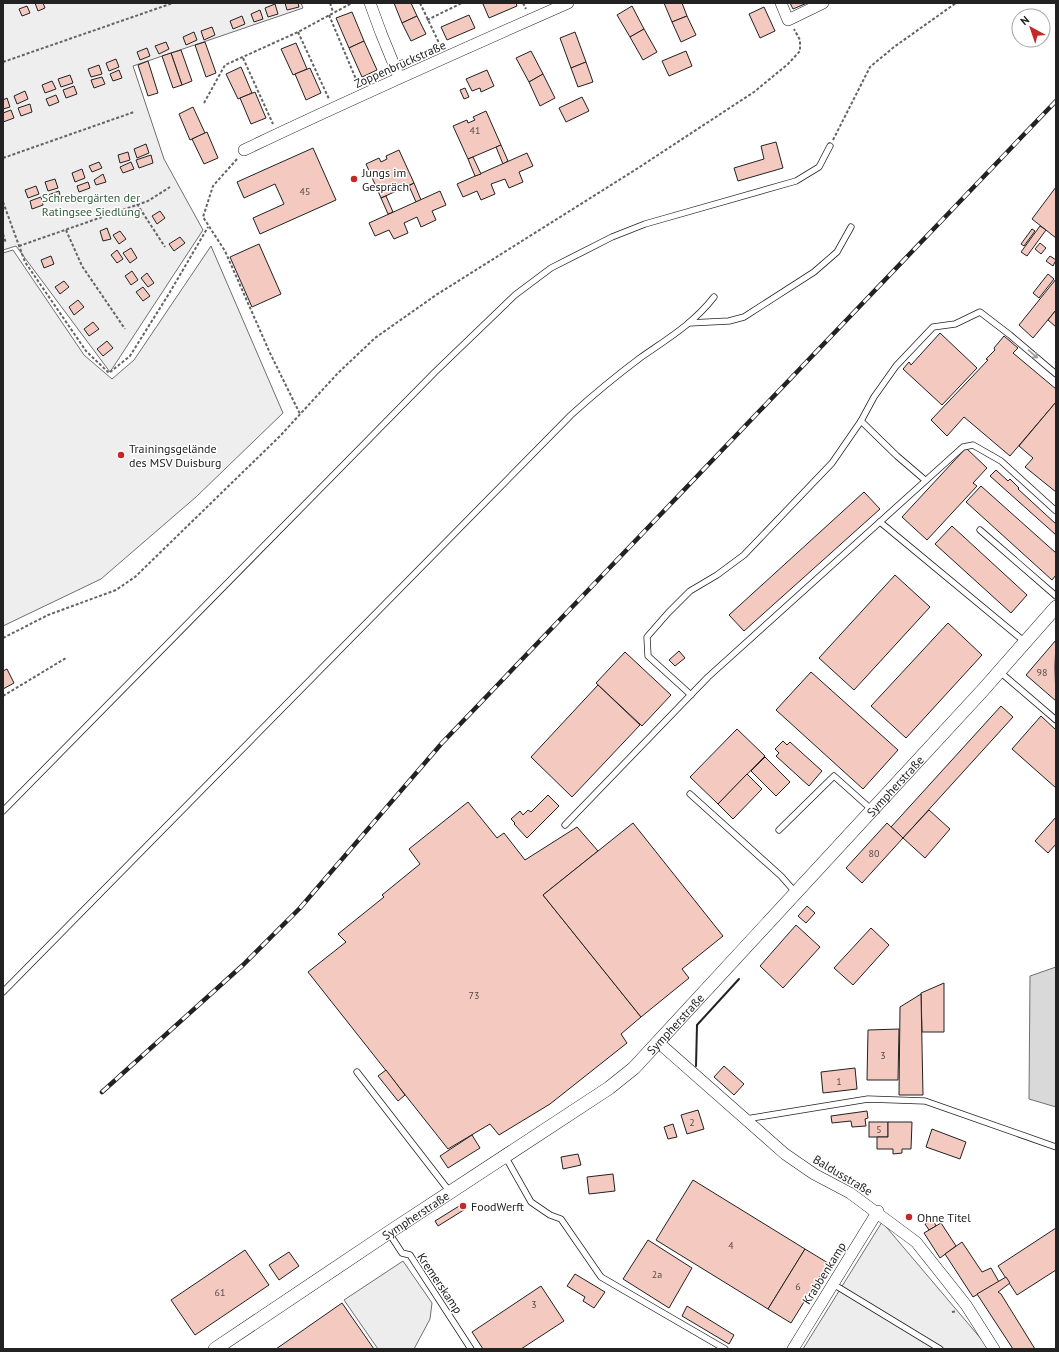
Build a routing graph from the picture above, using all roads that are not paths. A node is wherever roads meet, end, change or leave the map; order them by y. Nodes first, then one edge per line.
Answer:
1 (370, 3) edge
2 (568, 3) edge
3 (781, 3) edge
4 (822, 3) edge
5 (399, 77) junction
6 (830, 146) road end
7 (244, 150) road end
8 (851, 227) dead end
9 (714, 297) dead end
10 (689, 323) junction
11 (1056, 374) edge
12 (861, 421) junction
13 (925, 480) junction
14 (1056, 511) edge
15 (880, 522) junction
16 (980, 530) dead end
17 (1056, 596) edge
18 (1056, 607) edge
19 (1025, 642) junction
20 (999, 671) junction
21 (691, 695) junction
22 (1056, 720) edge
23 (690, 794) dead end
24 (872, 810) junction
25 (3, 811) edge
26 (564, 825) dead end
27 (779, 830) dead end
28 (796, 893) junction
29 (3, 992) edge
30 (658, 1042) junction
31 (357, 1072) dead end
32 (745, 1119) junction
33 (1056, 1147) edge
34 (505, 1156) junction
35 (450, 1192) junction
36 (878, 1212) junction
37 (388, 1232) junction
38 (833, 1284) junction
39 (215, 1349) edge
40 (470, 1349) edge
41 (725, 1349) edge
42 (793, 1349) edge
43 (940, 1349) edge
44 (994, 1349) edge

1 - 5 street
2 - 5 street, Zoppenbrückstraße
3 - 4 street
5 - 7 street, Zoppenbrückstraße
6 - 25 lane
8 - 10 lane
9 - 10 lane
10 - 29 lane
12 -> 11 lane
12 - 13 lane
12 - 21 lane
13 - 14 lane
13 - 15 lane
15 - 19 lane
15 - 21 lane
16 - 17 lane
18 - 19 street, Sympherstraße
19 - 20 street, Sympherstraße
20 - 22 lane
20 - 24 street, Sympherstraße
21 - 26 lane
23 - 28 lane
24 - 27 lane
24 - 28 street, Sympherstraße
28 - 30 street, Sympherstraße
30 - 32 street, Baldusstraße
30 - 34 street, Sympherstraße
31 - 35 lane
32 - 33 lane
32 - 36 street, Baldusstraße
34 - 35 street, Sympherstraße
34 - 41 lane
35 - 37 street, Sympherstraße
36 - 38 street, Krabbenkamp
36 - 44 street, Baldusstraße
37 - 39 street, Sympherstraße
37 - 40 lane, Kremerskamp
38 - 42 street, Krabbenkamp
38 - 43 lane

